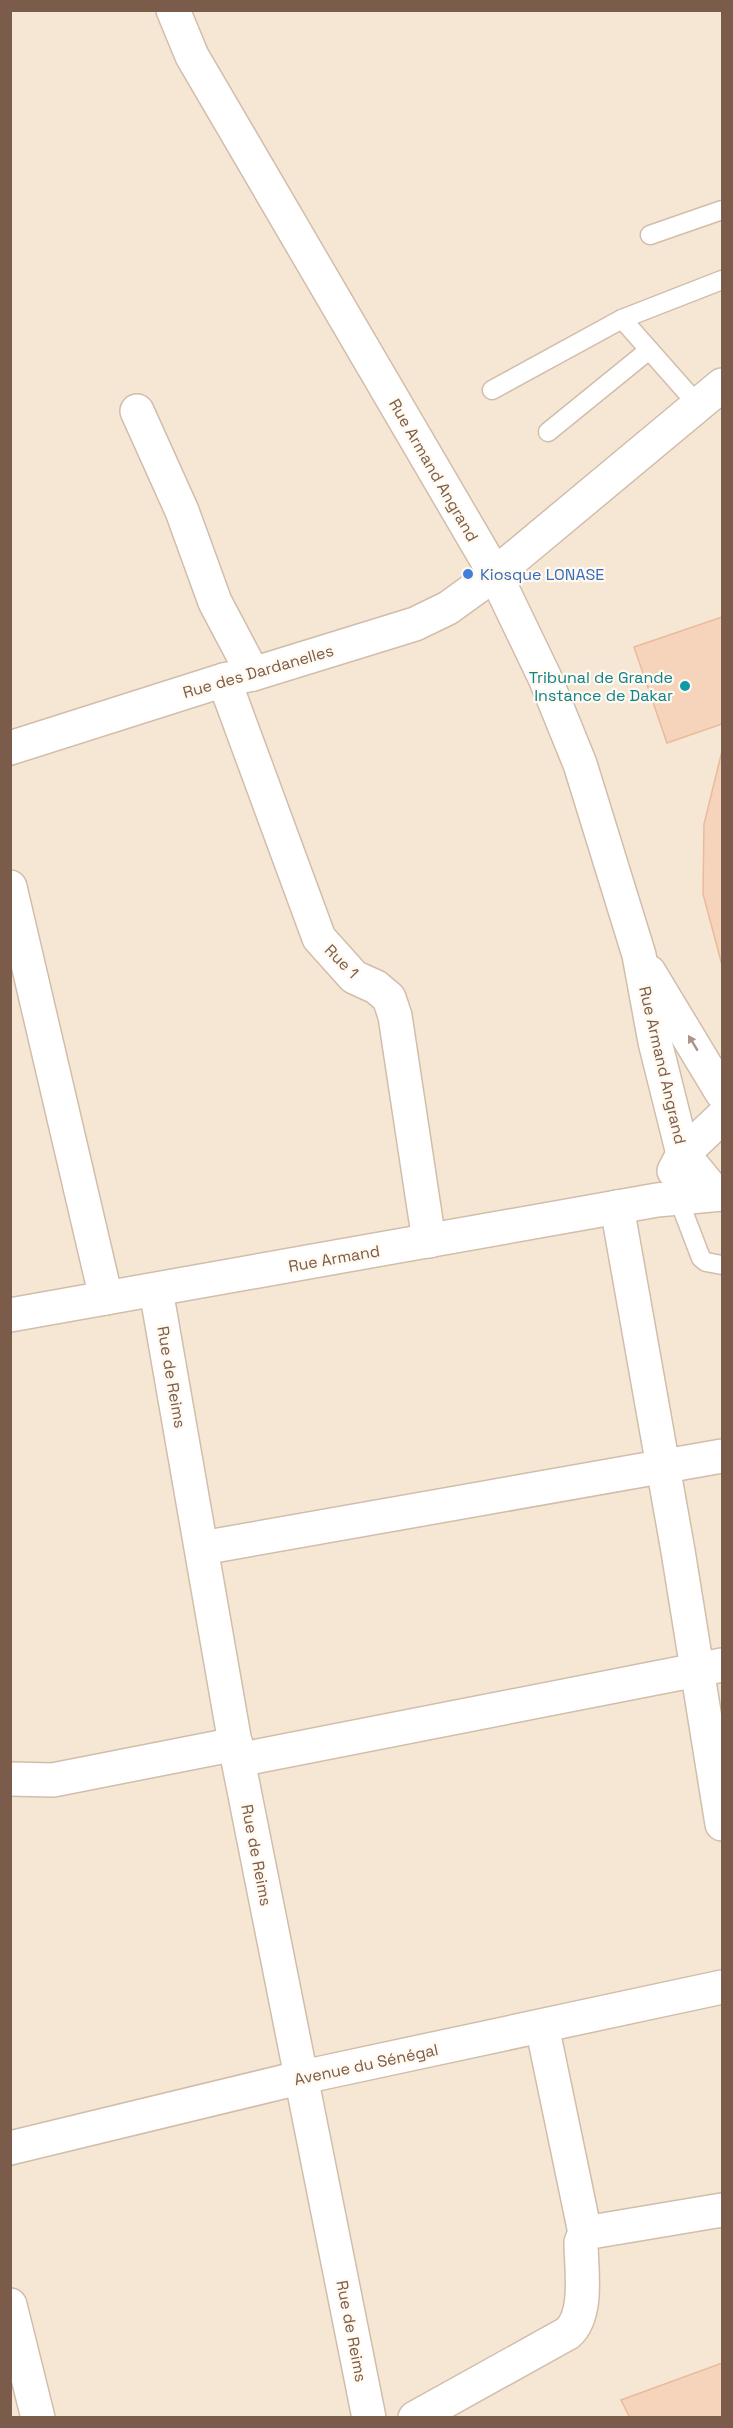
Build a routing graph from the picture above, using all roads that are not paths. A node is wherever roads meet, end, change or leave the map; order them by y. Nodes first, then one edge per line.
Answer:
1 (173, 10) edge
2 (723, 210) edge
3 (650, 235) dead end
4 (723, 280) edge
5 (622, 319) junction
6 (649, 350) junction
7 (492, 390) dead end
8 (710, 395) edge
9 (137, 411) dead end
10 (548, 432) dead end
11 (495, 574) junction
12 (239, 677) junction
13 (10, 748) edge
14 (10, 887) edge
15 (639, 955) junction
16 (723, 1093) edge
17 (723, 1117) edge
18 (683, 1154) junction
19 (720, 1191) edge
20 (668, 1199) junction
21 (616, 1207) junction
22 (429, 1240) junction
23 (723, 1265) edge
24 (156, 1290) junction
25 (106, 1298) junction
26 (10, 1315) edge
27 (723, 1456) edge
28 (662, 1467) junction
29 (202, 1548) junction
30 (709, 1668) edge
31 (237, 1752) junction
32 (10, 1779) edge
33 (723, 1824) edge
34 (723, 1987) edge
35 (542, 2026) junction
36 (303, 2078) junction
37 (10, 2148) edge
38 (723, 2210) edge
39 (585, 2234) junction
40 (10, 2305) edge
41 (462, 2407) edge
42 (38, 2418) edge
43 (369, 2418) edge
44 (415, 2418) edge

1 - 11 street, Rue Armand Angrand
2 - 3 lane
4 - 5 lane
5 - 6 lane
5 - 7 lane
6 - 8 lane
6 - 10 lane
8 - 11 street, Rue des Dardanelles
9 - 12 street, Rue 1
11 - 12 street, Rue des Dardanelles
11 - 15 street, Rue Armand Angrand
12 - 13 street, Rue des Dardanelles
12 - 22 street, Rue 1
14 - 25 street
16 -> 15 street, Rue Armand Angrand
15 - 18 street, Rue Armand Angrand
17 - 18 street
18 - 19 street, Rue Armand Angrand
18 - 20 street
19 - 20 street, Rue Armand
20 - 21 street, Rue Armand
20 - 23 lane
21 - 22 street, Rue Armand
21 - 28 street
22 - 24 street, Rue Armand
24 - 25 street, Rue Armand
24 - 29 street, Rue de Reims
25 - 26 street, Rue Armand
27 - 28 street
28 - 29 street
28 - 30 street
29 - 31 street, Rue de Reims
30 - 31 street
30 - 33 street
31 - 32 street
31 - 36 street, Rue de Reims
34 - 35 street, Avenue du Sénégal
35 - 36 street, Avenue du Sénégal
35 - 39 street
36 - 37 street, Avenue du Sénégal
36 - 43 street, Rue de Reims
38 - 39 street
39 - 41 street
40 - 42 street
41 - 44 street

